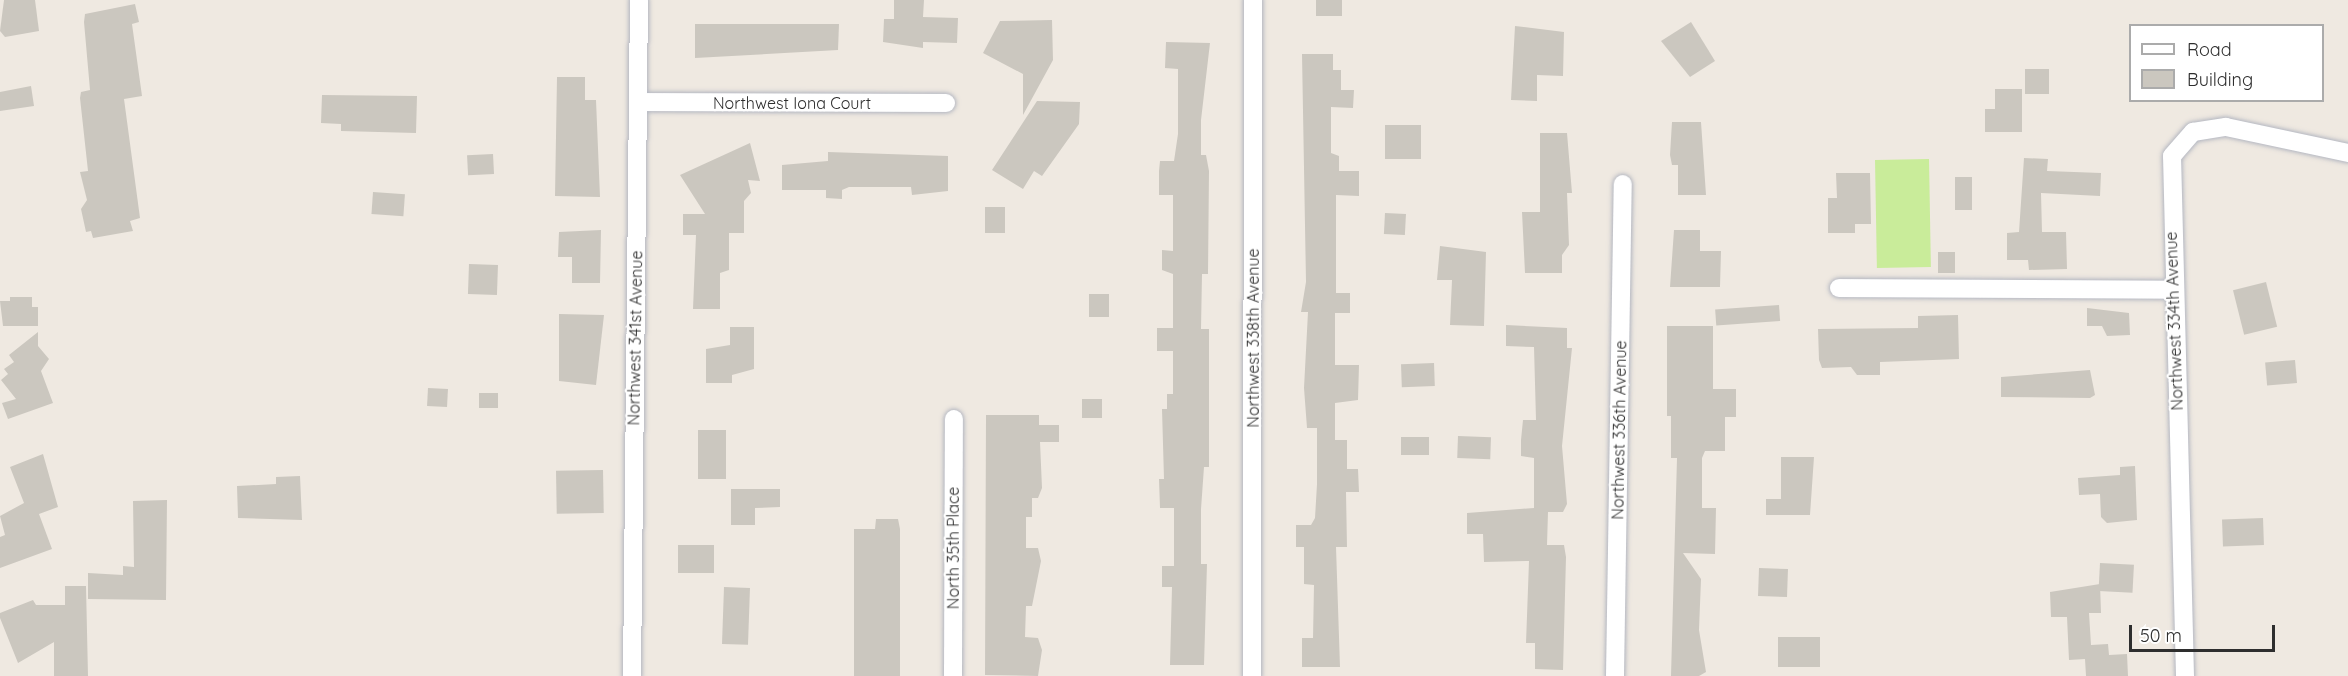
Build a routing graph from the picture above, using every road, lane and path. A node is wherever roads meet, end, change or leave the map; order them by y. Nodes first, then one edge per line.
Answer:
1 (639, 0) edge
2 (1253, 0) edge
3 (638, 102) junction
4 (946, 103) dead end
5 (2348, 153) edge
6 (1623, 184) dead end
7 (1839, 288) dead end
8 (2172, 290) junction
9 (954, 419) dead end
10 (632, 676) edge
11 (953, 676) edge
12 (1252, 676) edge
13 (1615, 676) edge
14 (2185, 676) edge

1 - 3 street, Northwest 341st Avenue
2 - 12 street, Northwest 338th Avenue
3 - 4 street, Northwest Iona Court
3 - 10 street, Northwest 341st Avenue
5 - 8 street, Northwest 334th Avenue
6 - 13 street, Northwest 336th Avenue
7 - 8 street
8 - 14 street, Northwest 334th Avenue
9 - 11 street, North 35th Place

